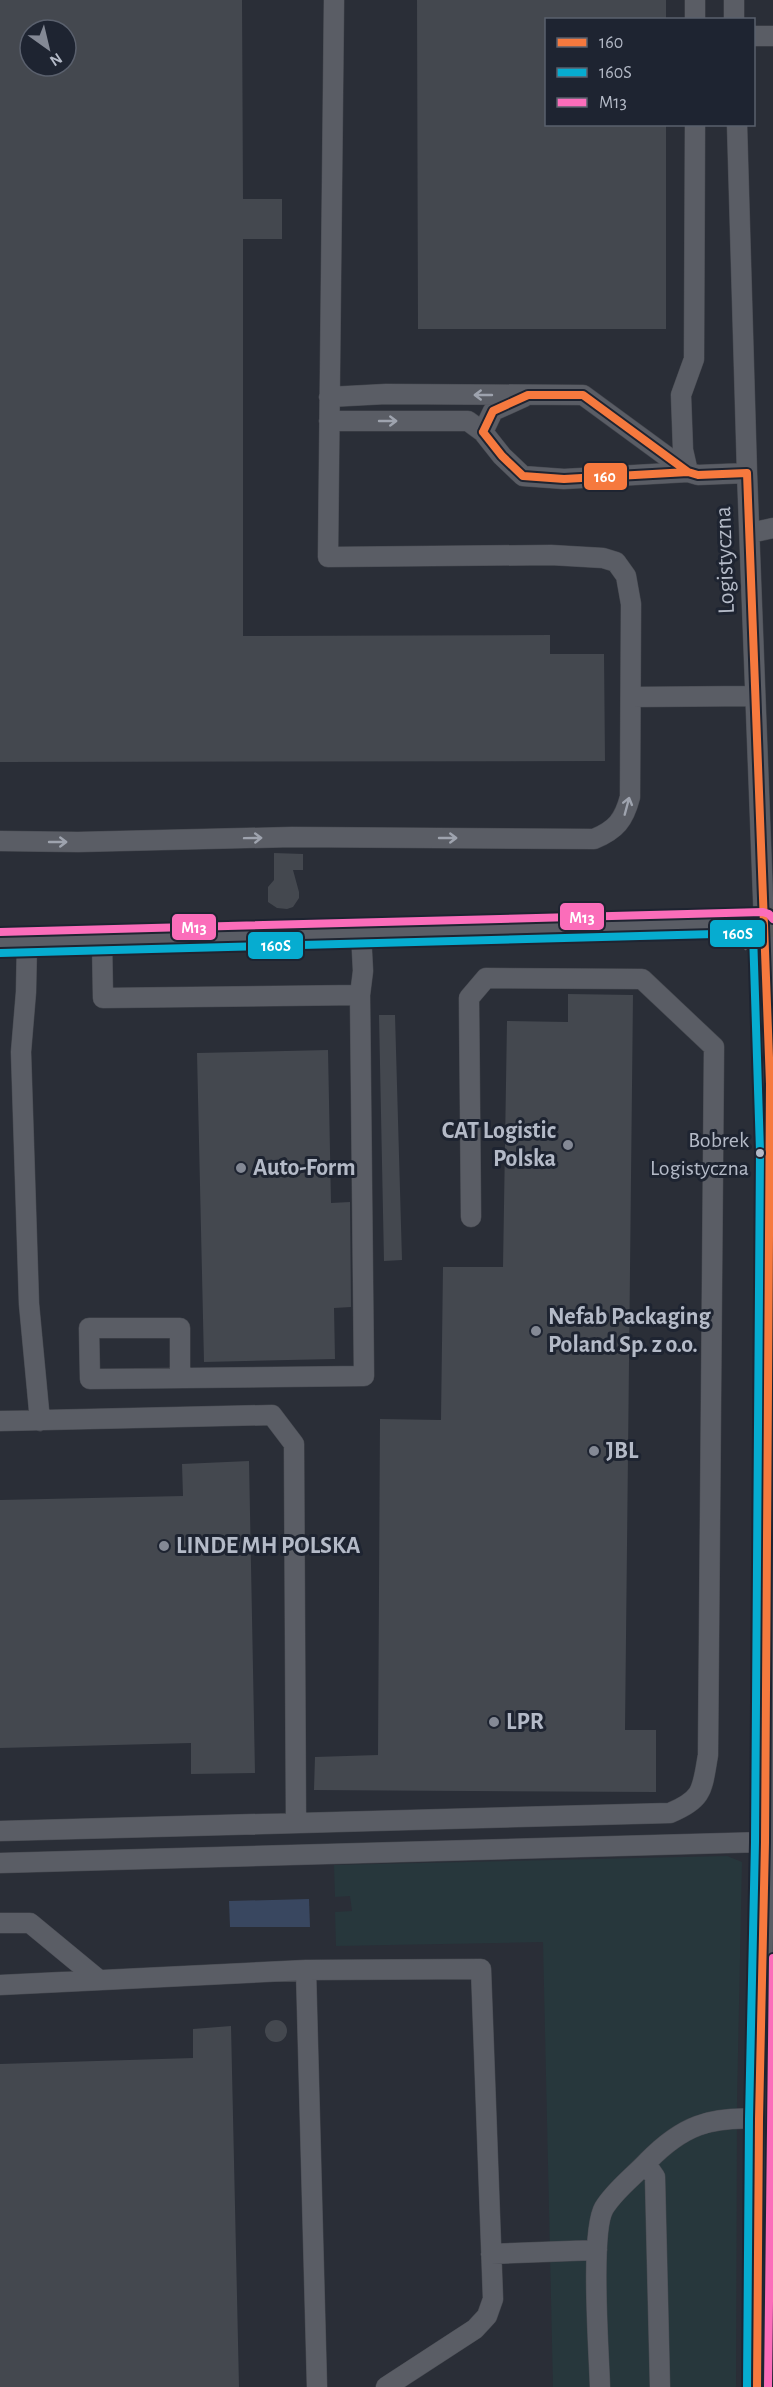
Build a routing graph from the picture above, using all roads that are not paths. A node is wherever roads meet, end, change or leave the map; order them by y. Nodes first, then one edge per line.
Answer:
1 (334, 0) edge
2 (695, 0) edge
3 (734, 0) edge
4 (695, 18) edge
5 (734, 18) edge
6 (755, 36) edge
7 (773, 36) edge
8 (695, 126) edge
9 (737, 126) edge
10 (528, 395) junction
11 (329, 397) junction
12 (329, 421) junction
13 (483, 432) junction
14 (688, 472) junction
15 (747, 472) junction
16 (773, 528) edge
17 (750, 533) junction
18 (755, 696) junction
19 (631, 698) junction
20 (765, 735) edge
21 (0, 841) edge
22 (767, 847) edge
23 (768, 922) edge
24 (361, 933) junction
25 (102, 940) junction
26 (27, 942) junction
27 (0, 943) edge
28 (360, 995) junction
29 (772, 1084) edge
30 (471, 1217) dead end
31 (771, 1221) edge
32 (180, 1378) junction
33 (0, 1421) edge
34 (40, 1421) junction
35 (770, 1548) edge
36 (297, 1823) junction
37 (0, 1831) edge
38 (765, 1842) junction
39 (0, 1863) edge
40 (0, 1923) edge
41 (306, 1970) junction
42 (99, 1980) junction
43 (0, 1985) edge
44 (759, 2119) junction
45 (646, 2164) junction
46 (597, 2250) junction
47 (491, 2254) junction
48 (317, 2387) edge
49 (387, 2387) edge
50 (600, 2387) edge
51 (660, 2387) edge
52 (757, 2387) edge

1 - 11 street
2 - 4 street
3 - 5 street
6 - 7 street
8 - 14 street
9 - 15 street, Logistyczna
10 -> 11 street
10 - 13 street
10 - 14 street
11 - 12 street
12 -> 13 street
12 - 19 street
13 - 14 street
14 - 15 street
15 - 17 street, Logistyczna
16 - 17 street
17 - 18 street, Logistyczna
18 - 19 street
18 - 20 street, Logistyczna
21 -> 19 street
20 - 22 street, Logistyczna
22 - 23 street, Logistyczna
23 - 24 street
23 - 29 street, Logistyczna
24 - 25 street
24 - 28 street
25 - 26 street
25 - 28 street
26 - 27 street
26 - 34 street
28 - 32 street
29 - 31 street, Logistyczna
30 - 36 street
31 - 35 street, Logistyczna
32 - 32 street
33 - 34 street
34 - 36 street
35 - 38 street, Logistyczna
36 - 37 street
38 - 39 street
38 - 44 street, Logistyczna
40 - 42 street
41 - 42 street
41 - 47 street
41 - 48 street
42 - 43 street
44 - 45 street
44 - 52 street, Logistyczna
45 - 46 street
45 - 51 street
46 - 47 street
46 - 50 street
47 - 49 street

